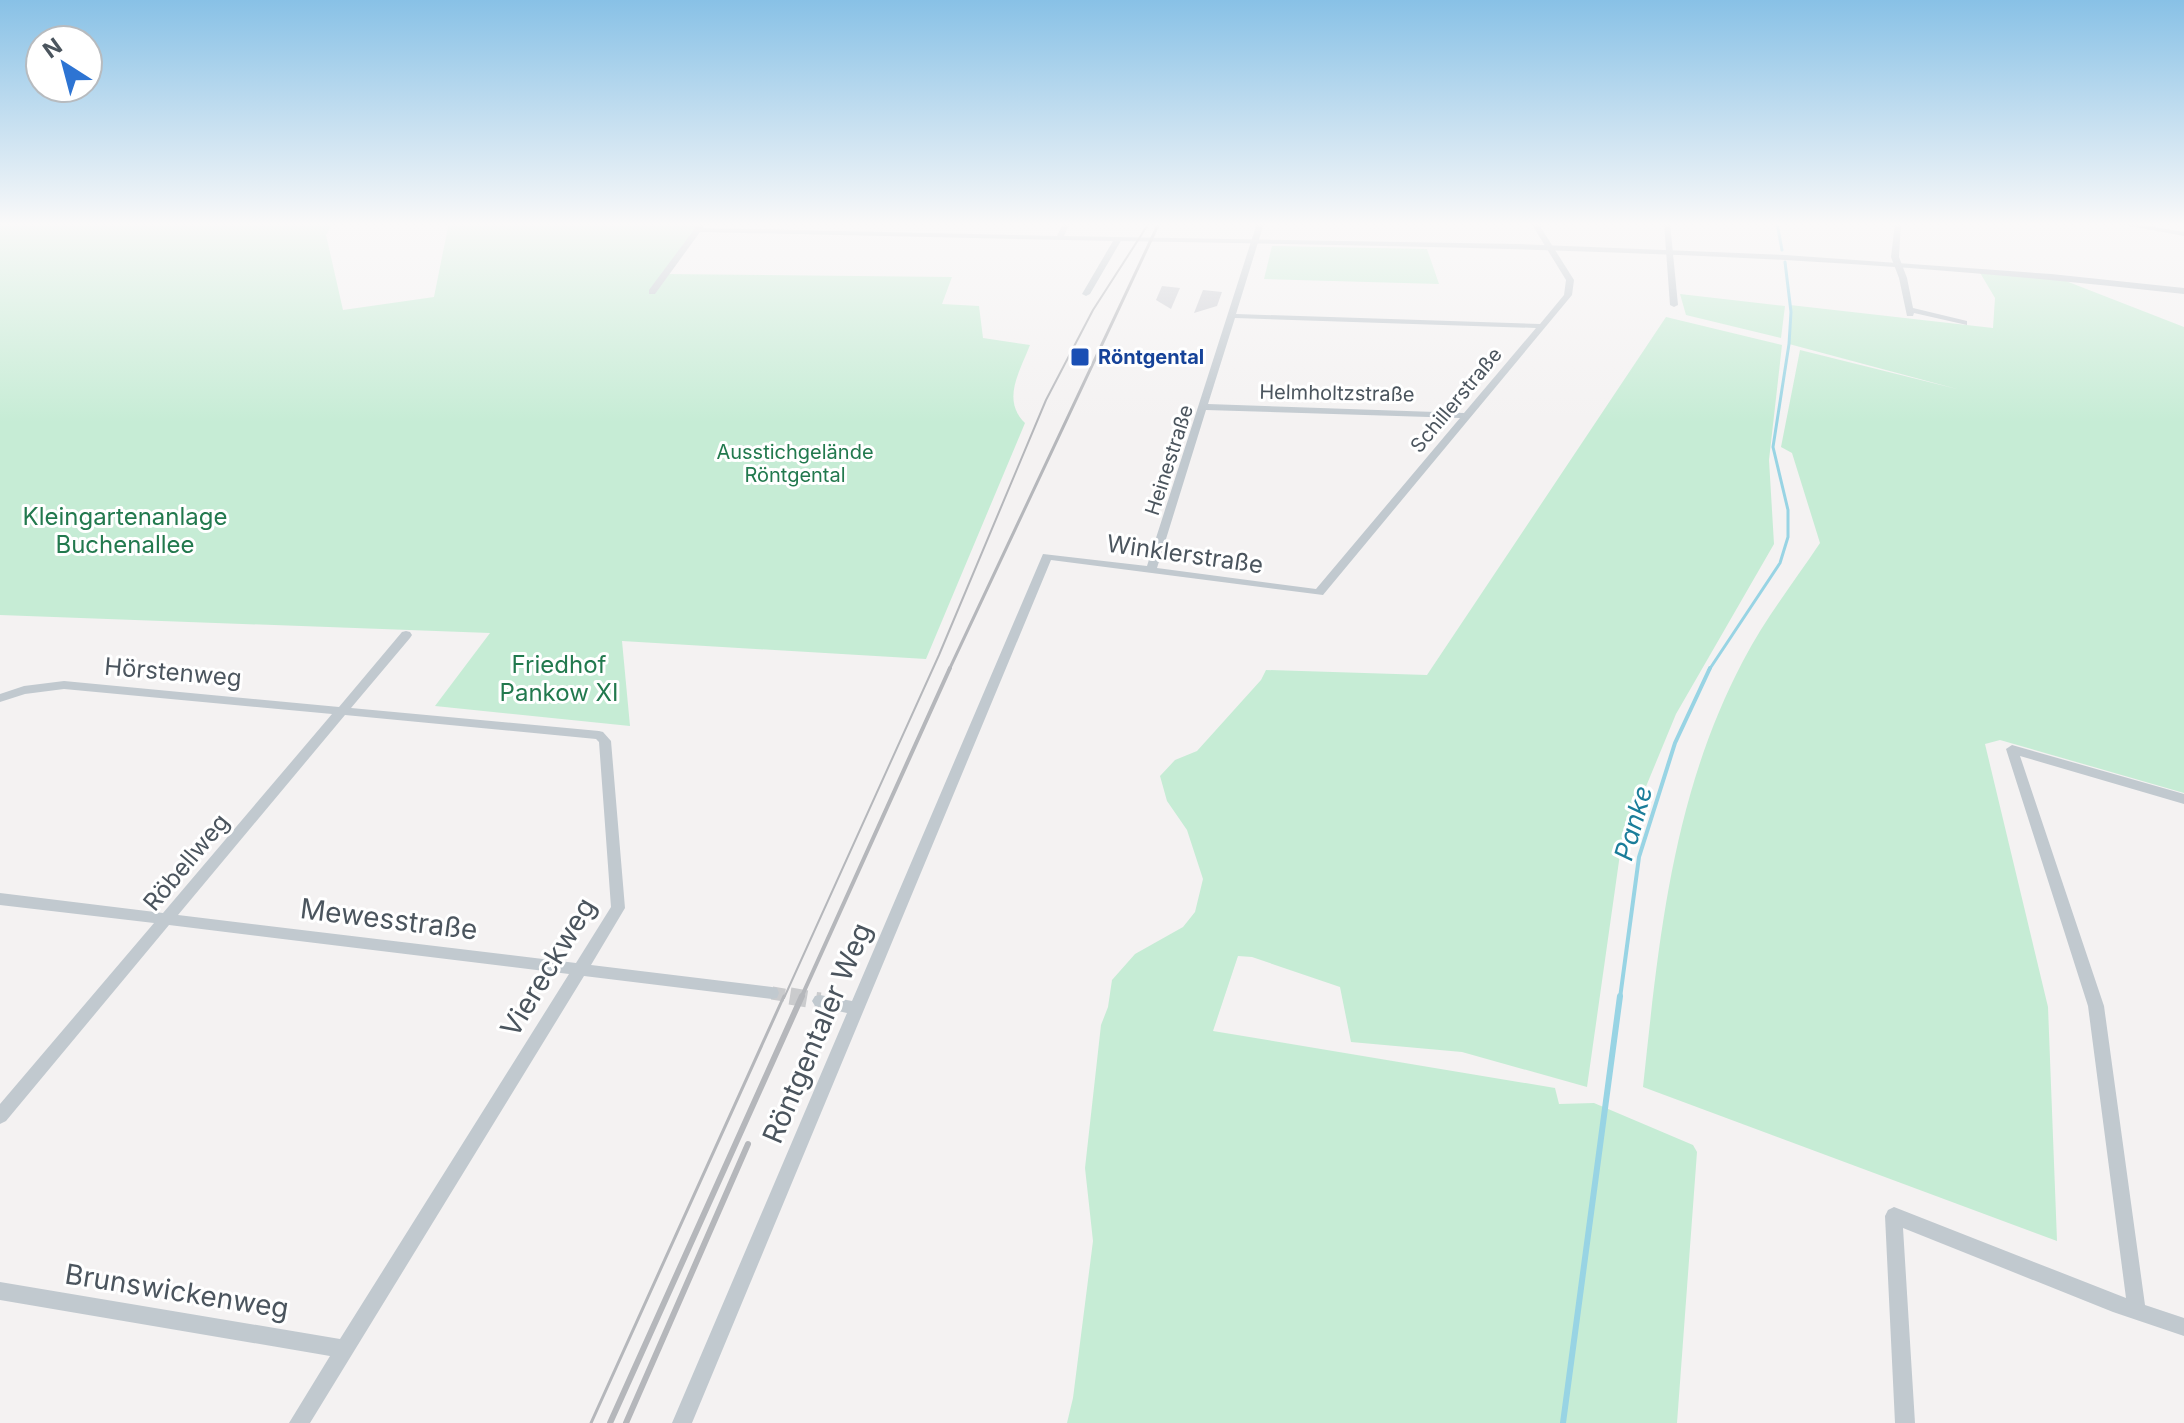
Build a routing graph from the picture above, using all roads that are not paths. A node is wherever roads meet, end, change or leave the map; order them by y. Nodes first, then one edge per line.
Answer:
1 (654, 289) edge
2 (1089, 289) edge
3 (1240, 289) edge
4 (1570, 289) edge
5 (1673, 289) edge
6 (1904, 289) edge
7 (652, 292) dead end
8 (1086, 294) dead end
9 (1674, 305) dead end
10 (1232, 316) junction
11 (1964, 323) dead end
12 (1542, 326) junction
13 (1205, 407) junction
14 (1467, 416) junction
15 (1047, 556) joint
16 (1151, 569) junction
17 (1319, 593) joint
18 (406, 635) dead end
19 (0, 698) edge
20 (343, 709) junction
21 (2184, 799) edge
22 (0, 899) edge
23 (168, 917) junction
24 (580, 969) junction
25 (772, 993) tunnel mouth
26 (820, 1001) tunnel mouth
27 (856, 1008) junction
28 (0, 1116) edge
29 (0, 1291) edge
30 (2136, 1308) junction
31 (2184, 1327) edge
32 (345, 1349) junction
33 (299, 1423) edge
34 (682, 1423) edge
35 (1905, 1423) edge

1 - 7 street
2 - 8 street
3 - 10 street, Heinestraße
4 - 12 street, Schillerstraße
5 - 9 street
6 - 11 street
10 - 12 street
10 - 13 street, Heinestraße
12 - 14 street, Schillerstraße
13 - 14 street, Helmholtzstraße
13 - 16 street, Heinestraße
14 - 17 street, Schillerstraße
15 - 16 street, Winklerstraße
15 - 27 street, Röntgentaler Weg
16 - 17 street, Winklerstraße
18 - 20 street, Röbellweg
19 - 20 street, Hörstenweg
20 - 23 street, Röbellweg
20 - 24 street, Viereckweg
21 - 30 street
22 - 23 street, Mewesstraße
23 - 24 street, Mewesstraße
23 - 28 street, Röbellweg
24 - 25 street, Mewesstraße
24 - 32 street, Viereckweg
26 - 27 street
27 - 34 street, Röntgentaler Weg
29 - 32 street, Brunswickenweg
30 - 31 street
30 - 35 street
32 - 33 street, Viereckweg

